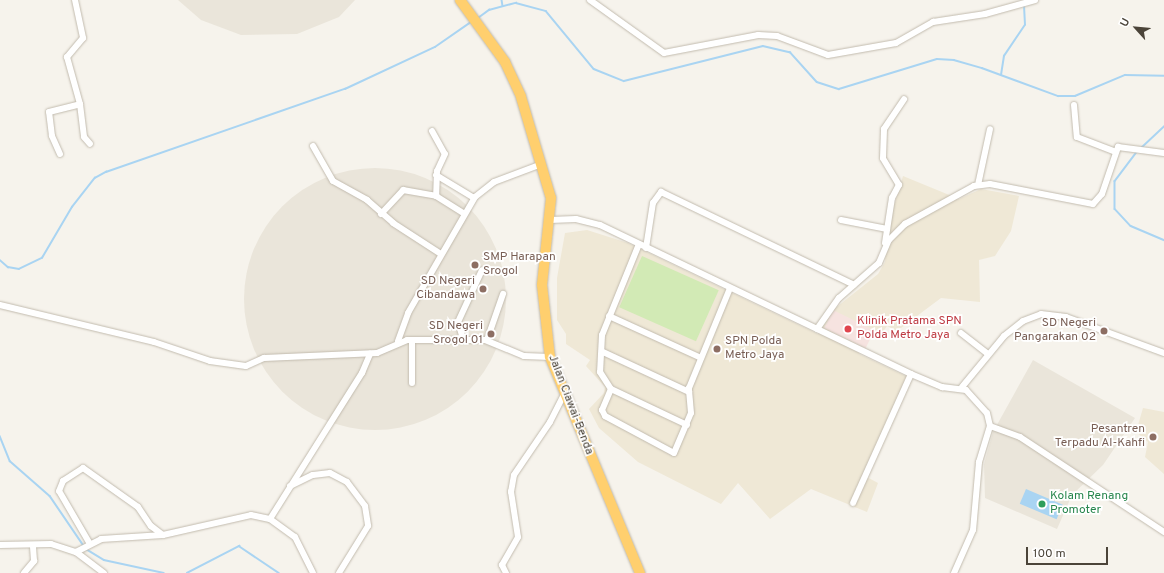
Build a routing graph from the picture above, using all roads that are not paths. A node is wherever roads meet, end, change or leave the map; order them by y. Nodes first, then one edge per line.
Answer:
1 (75, 0) edge
2 (590, 0) edge
3 (1035, 0) edge
4 (465, 3) edge
5 (904, 99) dead end
6 (80, 104) junction
7 (1074, 105) dead end
8 (990, 129) dead end
9 (432, 132) dead end
10 (90, 144) dead end
11 (312, 146) dead end
12 (1114, 151) junction
13 (1164, 153) edge
14 (60, 154) dead end
15 (542, 164) junction
16 (436, 175) junction
17 (978, 185) junction
18 (436, 196) junction
19 (474, 198) junction
20 (463, 213) junction
21 (381, 214) junction
22 (550, 220) junction
23 (841, 220) dead end
24 (887, 229) junction
25 (639, 244) junction
26 (646, 248) junction
27 (884, 249) junction
28 (441, 254) junction
29 (482, 270) dead end
30 (854, 285) junction
31 (730, 288) junction
32 (503, 294) dead end
33 (0, 305) edge
34 (609, 316) junction
35 (817, 329) junction
36 (961, 333) dead end
37 (463, 339) junction
38 (412, 340) junction
39 (487, 340) junction
40 (398, 341) junction
41 (603, 352) junction
42 (1164, 353) edge
43 (370, 354) junction
44 (988, 354) junction
45 (550, 357) junction
46 (701, 358) junction
47 (911, 374) junction
48 (412, 383) dead end
49 (962, 387) junction
50 (611, 389) junction
51 (689, 392) junction
52 (564, 394) junction
53 (687, 425) junction
54 (990, 426) junction
55 (290, 486) junction
56 (853, 503) dead end
57 (270, 519) junction
58 (1164, 532) edge
59 (163, 535) junction
60 (0, 545) edge
61 (33, 545) junction
62 (89, 545) junction
63 (78, 552) junction
64 (24, 573) edge
65 (104, 573) edge
66 (313, 573) edge
67 (339, 573) edge
68 (506, 573) edge
69 (640, 573) edge
70 (954, 573) edge

1 - 6 street
2 - 3 street
4 - 15 highway, Jalan Ciawai-Benda
5 - 24 street
6 - 10 street
6 - 14 street
7 - 12 street
8 - 17 street
9 - 16 street
11 - 21 street
12 - 13 street
12 - 17 street
15 - 19 street
15 - 22 highway, Jalan Ciawai-Benda
16 - 18 street
16 - 19 street
17 - 27 street
18 - 20 street
18 - 21 street
19 - 20 street
20 - 28 street
21 - 28 street
22 - 25 street
22 - 45 highway, Jalan Ciawai-Benda
23 - 24 street
24 - 27 street
25 - 26 street
25 - 34 street
26 - 30 street
26 - 31 street
27 - 30 street
28 - 40 street
29 - 37 street
30 - 35 street
31 - 35 street
31 - 46 street
32 - 39 street
33 - 43 street
34 - 41 street
34 - 46 street
35 - 47 street
36 - 44 street
37 - 38 street
37 - 39 street
38 - 40 street
38 - 48 street
39 - 45 street
40 - 43 street
41 - 50 street
41 - 51 street
42 - 44 street
43 - 55 street
44 - 49 street
45 - 52 highway, Jalan Ciawai-Benda
46 - 51 street
47 - 49 street
47 - 56 street
49 - 54 street
50 - 53 street
50 - 53 street
51 - 53 street
52 - 68 street
52 - 69 highway, Jalan Ciawai-Benda
54 - 58 street
54 - 70 street
55 - 57 street
55 - 67 street
57 - 59 street
57 - 66 street
59 - 62 street
59 - 62 street
60 - 61 street
61 - 63 street
61 - 64 street
62 - 63 street
63 - 65 street

